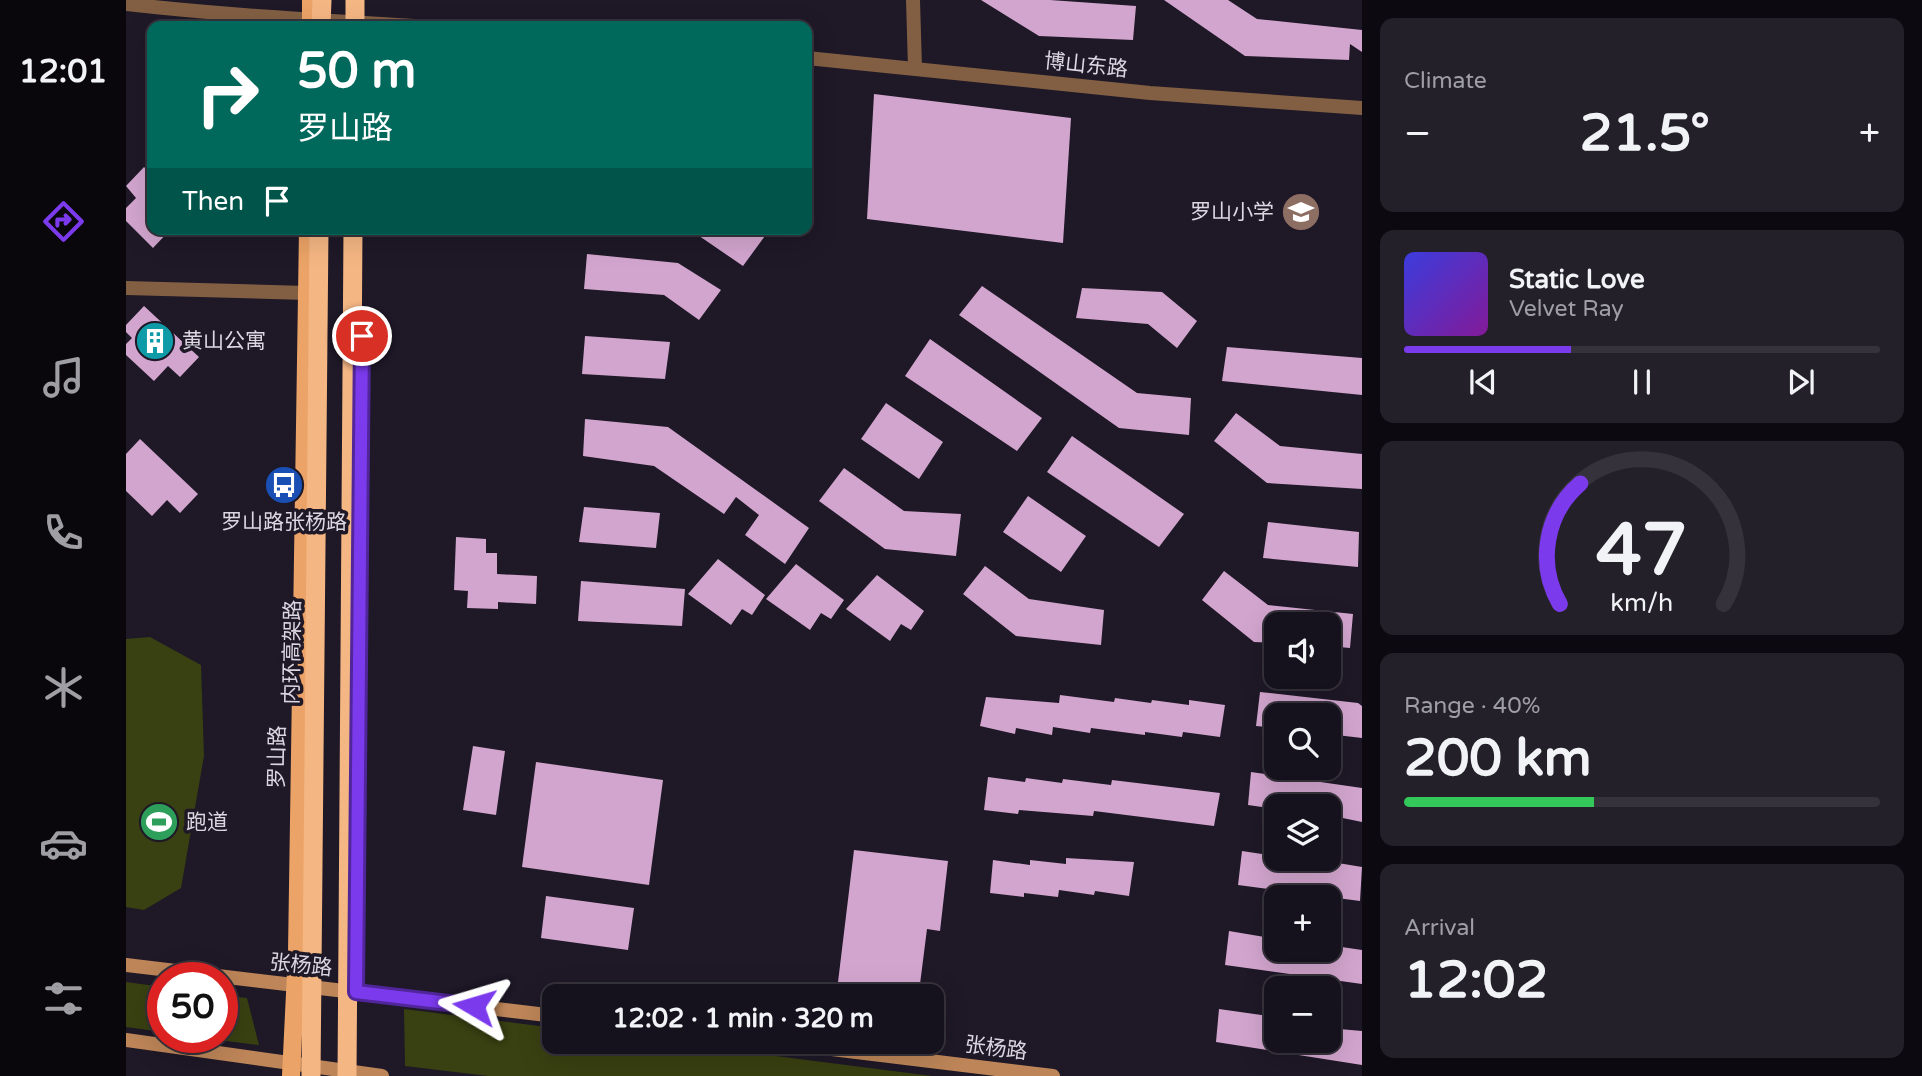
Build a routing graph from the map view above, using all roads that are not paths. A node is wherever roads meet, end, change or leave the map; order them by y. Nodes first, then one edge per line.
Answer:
1 (321, 0) edge
2 (355, 0) edge
3 (364, 0) edge
4 (913, 0) edge
5 (126, 4) edge
6 (314, 18) edge
7 (334, 21) edge
8 (360, 21) edge
9 (361, 21) edge
10 (812, 58) edge
11 (915, 68) junction
12 (1362, 108) edge
13 (308, 235) edge
14 (319, 235) edge
15 (354, 235) edge
16 (362, 235) edge
17 (126, 288) edge
18 (307, 293) junction
19 (126, 965) edge
20 (295, 987) junction
21 (356, 992) junction
22 (542, 1014) edge
23 (126, 1040) edge
24 (873, 1054) edge
25 (291, 1070) edge
26 (352, 1075) edge
27 (311, 1076) edge
28 (382, 1076) edge
29 (1053, 1076) edge

1 - 6 highway, bridge
2 - 8 highway, bridge
3 - 9 main road
4 - 11 street
5 - 6 street
6 - 7 street
10 - 11 street, 博山东路
11 - 12 street, 博山东路
13 - 18 main road, 罗山路
14 - 27 highway, 内环高架路, bridge
15 - 26 highway, bridge
16 - 21 main road
17 - 18 street
18 - 20 main road, 罗山路
19 - 20 main road, 张杨路
20 - 21 main road, 张杨路
20 - 25 main road, 罗山路
21 - 22 main road, 张杨路
21 - 26 main road
23 - 25 main road
24 - 29 main road, 张杨路
25 - 26 main road
26 - 28 main road

